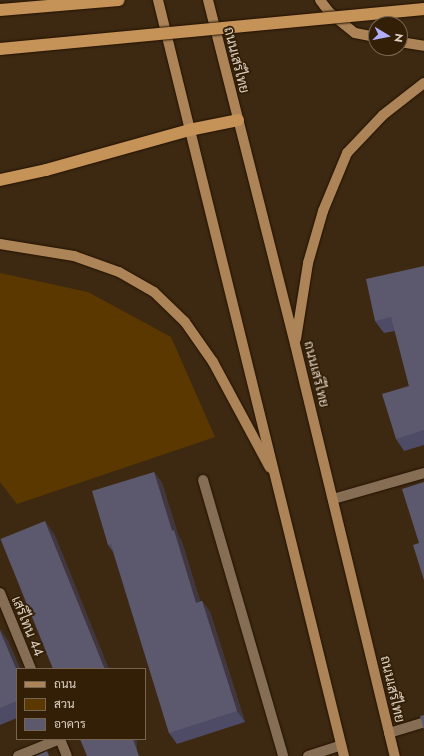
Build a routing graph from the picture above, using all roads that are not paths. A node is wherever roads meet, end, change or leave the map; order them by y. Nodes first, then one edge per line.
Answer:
1 (119, 0) edge
2 (158, 0) edge
3 (208, 0) edge
4 (320, 0) edge
5 (424, 9) edge
6 (0, 10) edge
7 (368, 35) edge
8 (408, 43) edge
9 (424, 46) edge
10 (0, 49) edge
11 (424, 83) edge
12 (238, 120) junction
13 (189, 130) junction
14 (0, 180) edge
15 (0, 244) edge
16 (295, 344) junction
17 (424, 473) edge
18 (203, 480) dead end
19 (277, 483) junction
20 (333, 499) junction
21 (0, 593) edge
22 (4, 617) edge
23 (30, 668) edge
24 (424, 722) edge
25 (389, 733) junction
26 (58, 740) edge
27 (60, 740) edge
28 (341, 745) junction
29 (18, 756) edge
30 (67, 756) edge
31 (283, 756) edge
32 (308, 756) edge
33 (344, 756) edge
34 (394, 756) edge

1 - 6 highway
2 - 13 main road
3 - 12 main road, ถนนเสรีไทย
4 - 7 main road
5 - 10 highway, bridge
8 - 9 main road
11 - 16 main road
12 - 13 highway
12 - 16 main road, ถนนเสรีไทย
13 - 14 highway
13 - 19 main road
15 - 19 main road
16 - 20 main road, ถนนเสรีไทย
17 - 20 street
18 - 31 street
19 - 28 main road
20 - 25 main road, ถนนเสรีไทย
21 - 22 street, เสรีไทน 44
22 - 23 street, เสรีไทน 44
24 - 25 street
25 - 34 main road, ถนนเสรีไทย
26 - 29 street
27 - 30 street
28 - 32 street
28 - 33 main road

